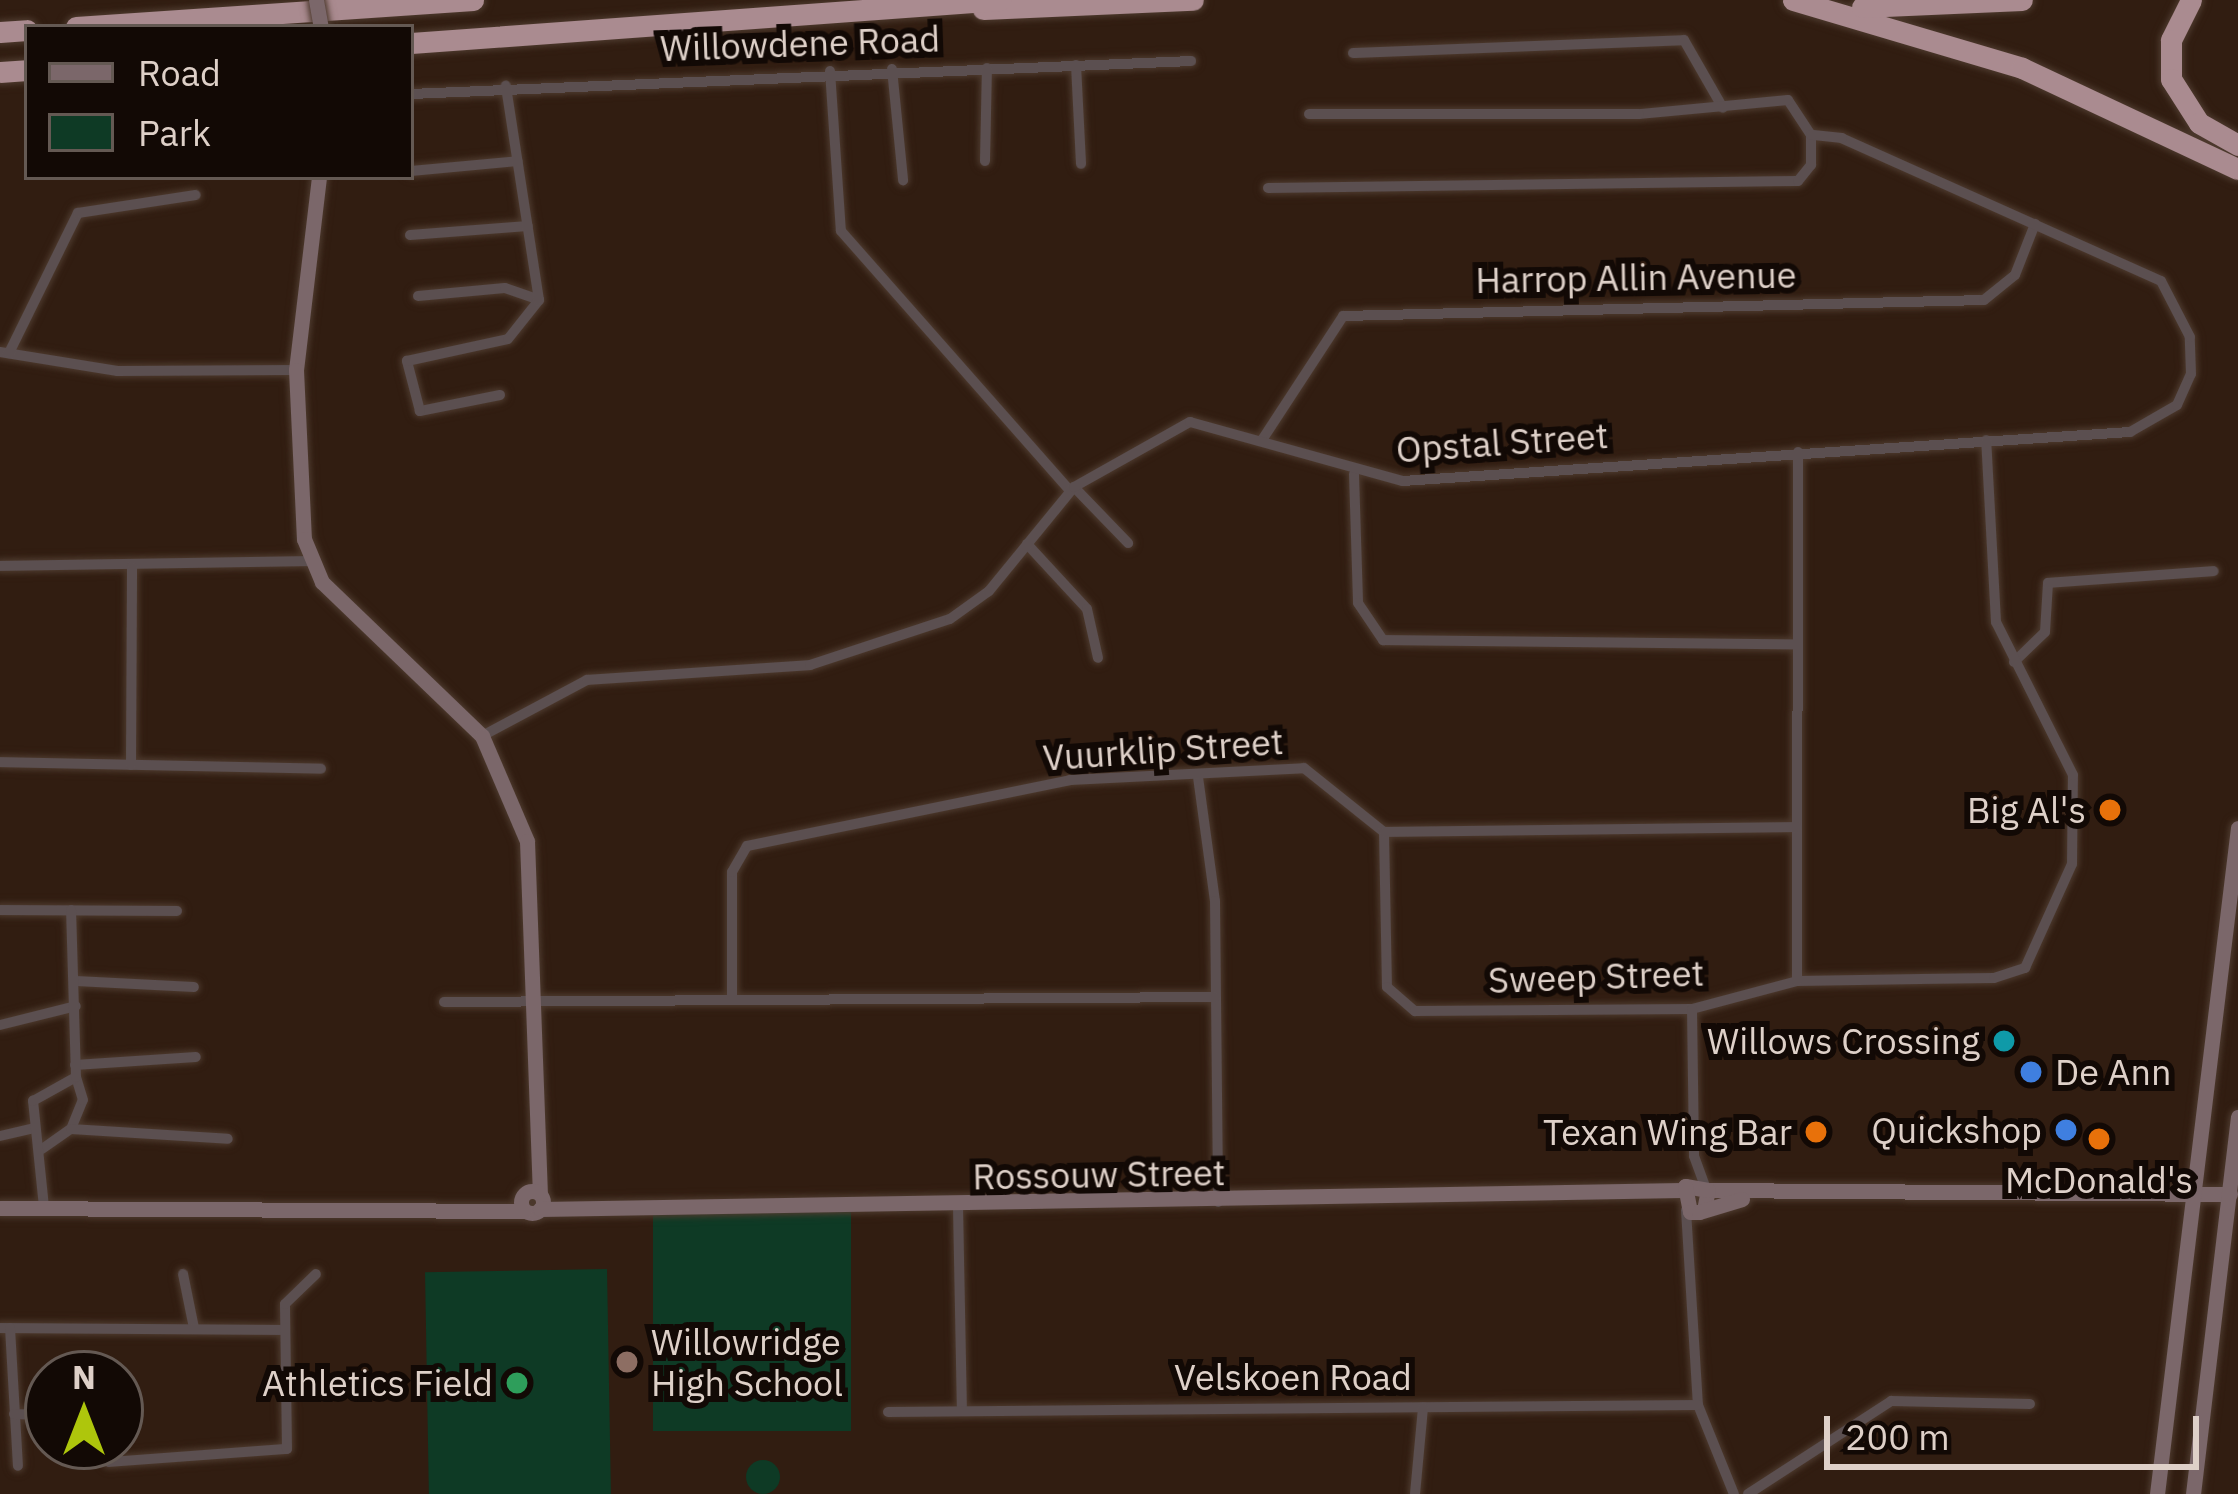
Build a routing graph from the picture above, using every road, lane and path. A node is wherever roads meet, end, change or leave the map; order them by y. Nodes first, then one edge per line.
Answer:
1 (473, 0) edge
2 (1000, 0) edge
3 (1192, 0) edge
4 (1796, 0) edge
5 (2023, 0) edge
6 (2191, 0) edge
7 (876, 11) junction
8 (120, 24) edge
9 (414, 44) edge
10 (1353, 53) dead end
11 (1191, 62) dead end
12 (1076, 65) junction
13 (987, 68) junction
14 (892, 69) junction
15 (830, 71) junction
16 (506, 86) junction
17 (414, 94) edge
18 (1724, 108) junction
19 (1309, 114) dead end
20 (1811, 134) junction
21 (518, 161) junction
22 (985, 161) dead end
23 (2234, 162) edge
24 (1081, 164) dead end
25 (414, 171) edge
26 (903, 179) dead end
27 (319, 180) edge
28 (1268, 188) dead end
29 (196, 195) dead end
30 (2035, 224) junction
31 (528, 226) junction
32 (410, 235) dead end
33 (418, 296) dead end
34 (539, 300) junction
35 (4, 352) edge
36 (296, 370) junction
37 (500, 395) dead end
38 (1262, 440) junction
39 (1987, 440) junction
40 (1798, 452) junction
41 (1354, 474) junction
42 (1072, 489) junction
43 (1128, 543) dead end
44 (1028, 544) junction
45 (309, 561) junction
46 (0, 566) edge
47 (131, 567) junction
48 (2214, 571) dead end
49 (1797, 644) junction
50 (1098, 658) dead end
51 (2014, 662) junction
52 (482, 736) junction
53 (0, 762) edge
54 (131, 765) junction
55 (321, 769) dead end
56 (1198, 777) junction
57 (1797, 827) junction
58 (2238, 828) edge
59 (1384, 832) junction
60 (0, 910) edge
61 (71, 910) junction
62 (177, 911) dead end
63 (76, 981) junction
64 (1797, 981) junction
65 (194, 987) dead end
66 (1214, 997) junction
67 (732, 1000) junction
68 (445, 1002) dead end
69 (528, 1005) junction
70 (76, 1006) junction
71 (1693, 1009) junction
72 (0, 1024) edge
73 (196, 1057) dead end
74 (76, 1071) junction
75 (2238, 1118) edge
76 (35, 1128) junction
77 (71, 1129) junction
78 (0, 1136) edge
79 (228, 1138) dead end
80 (43, 1149) junction
81 (1694, 1156) junction
82 (1683, 1188) junction
83 (1707, 1188) junction
84 (2192, 1193) junction
85 (2234, 1194) edge
86 (1625, 1198) junction
87 (1745, 1198) junction
88 (532, 1200) junction
89 (1218, 1202) junction
90 (958, 1206) junction
91 (44, 1207) junction
92 (0, 1208) edge
93 (1695, 1210) junction
94 (183, 1274) dead end
95 (316, 1274) dead end
96 (5, 1328) edge
97 (194, 1328) junction
98 (284, 1330) junction
99 (2030, 1404) dead end
100 (1698, 1405) junction
101 (1423, 1407) junction
102 (962, 1410) junction
103 (888, 1412) dead end
104 (14, 1414) junction
105 (24, 1414) edge
106 (144, 1459) edge
107 (18, 1466) dead end
108 (1415, 1494) edge
109 (1734, 1494) edge
110 (1748, 1494) edge
111 (2157, 1494) edge
112 (2193, 1494) edge

1 - 8 highway
2 - 7 highway
3 - 7 highway
4 - 5 highway
4 - 23 highway
6 - 23 highway
7 - 9 highway
10 - 18 street
11 - 12 street, Willowdene Road
12 - 13 street, Willowdene Road
12 - 24 street
13 - 14 street, Willowdene Road
13 - 22 street
14 - 15 street, Willowdene Road
14 - 26 street
15 - 16 street, Willowdene Road
15 - 42 street
16 - 17 street, Willowdene Road
16 - 21 street
18 - 19 street
18 - 20 street
20 - 28 street
20 - 30 street
21 - 25 street
21 - 31 street
27 - 36 main road
29 - 35 street
30 - 38 street, Harrop Allin Avenue
30 - 39 street, Opstal Street
31 - 32 street
31 - 34 street
33 - 34 street
34 - 37 street
35 - 36 street
36 - 45 main road
38 - 41 street, Opstal Street
38 - 42 street, Opstal Street
39 - 40 street, Opstal Street
39 - 51 street
40 - 41 street, Opstal Street
40 - 49 street
41 - 49 street
42 - 43 street
42 - 44 street, Opstal Street
44 - 50 street
44 - 52 street, Opstal Street
45 - 47 street
45 - 52 main road
46 - 47 street
47 - 54 street
48 - 51 street
49 - 57 street
51 - 64 street, Sweep Street
52 - 69 main road
53 - 54 street
54 - 55 street
56 - 59 street, Vuurklip Street
56 - 66 street
56 - 67 street, Vuurklip Street
57 - 59 street
57 - 64 street
58 - 84 main road
59 - 71 street, Sweep Street
60 - 61 street
61 - 62 street
61 - 63 street
63 - 65 street
63 - 70 street
64 - 71 street, Sweep Street
66 - 67 street
66 - 89 street
67 - 69 street
68 - 69 street
69 - 88 main road
70 - 72 street
70 - 74 street
71 - 81 street
73 - 74 street
74 - 76 street
74 - 77 street
75 - 85 main road
76 - 78 street
76 - 80 street
77 - 79 street
77 - 80 street
80 - 91 street
81 - 82 street
81 - 83 street
82 - 83 main road, Rossouw Street
82 - 86 main road, Rossouw Street
82 - 93 main road
83 - 87 main road, Rossouw Street
83 - 93 main road
84 - 85 main road, Rossouw Street
84 - 87 main road, Rossouw Street
84 - 111 main road
85 - 112 main road
86 - 89 main road, Rossouw Street
86 - 93 main road, Rossouw Street
87 - 93 main road, Rossouw Street
88 - 90 main road, Rossouw Street
88 - 91 main road, Rossouw Street
89 - 90 main road, Rossouw Street
90 - 102 street
91 - 92 main road, Rossouw Street
93 - 100 street
94 - 97 street
95 - 98 street
96 - 97 street
96 - 104 street
97 - 98 street
98 - 106 street
99 - 110 street
100 - 101 street, Velskoen Road
100 - 109 street
101 - 102 street, Velskoen Road
101 - 108 street
102 - 103 street, Velskoen Road
104 - 105 street
104 - 107 street

